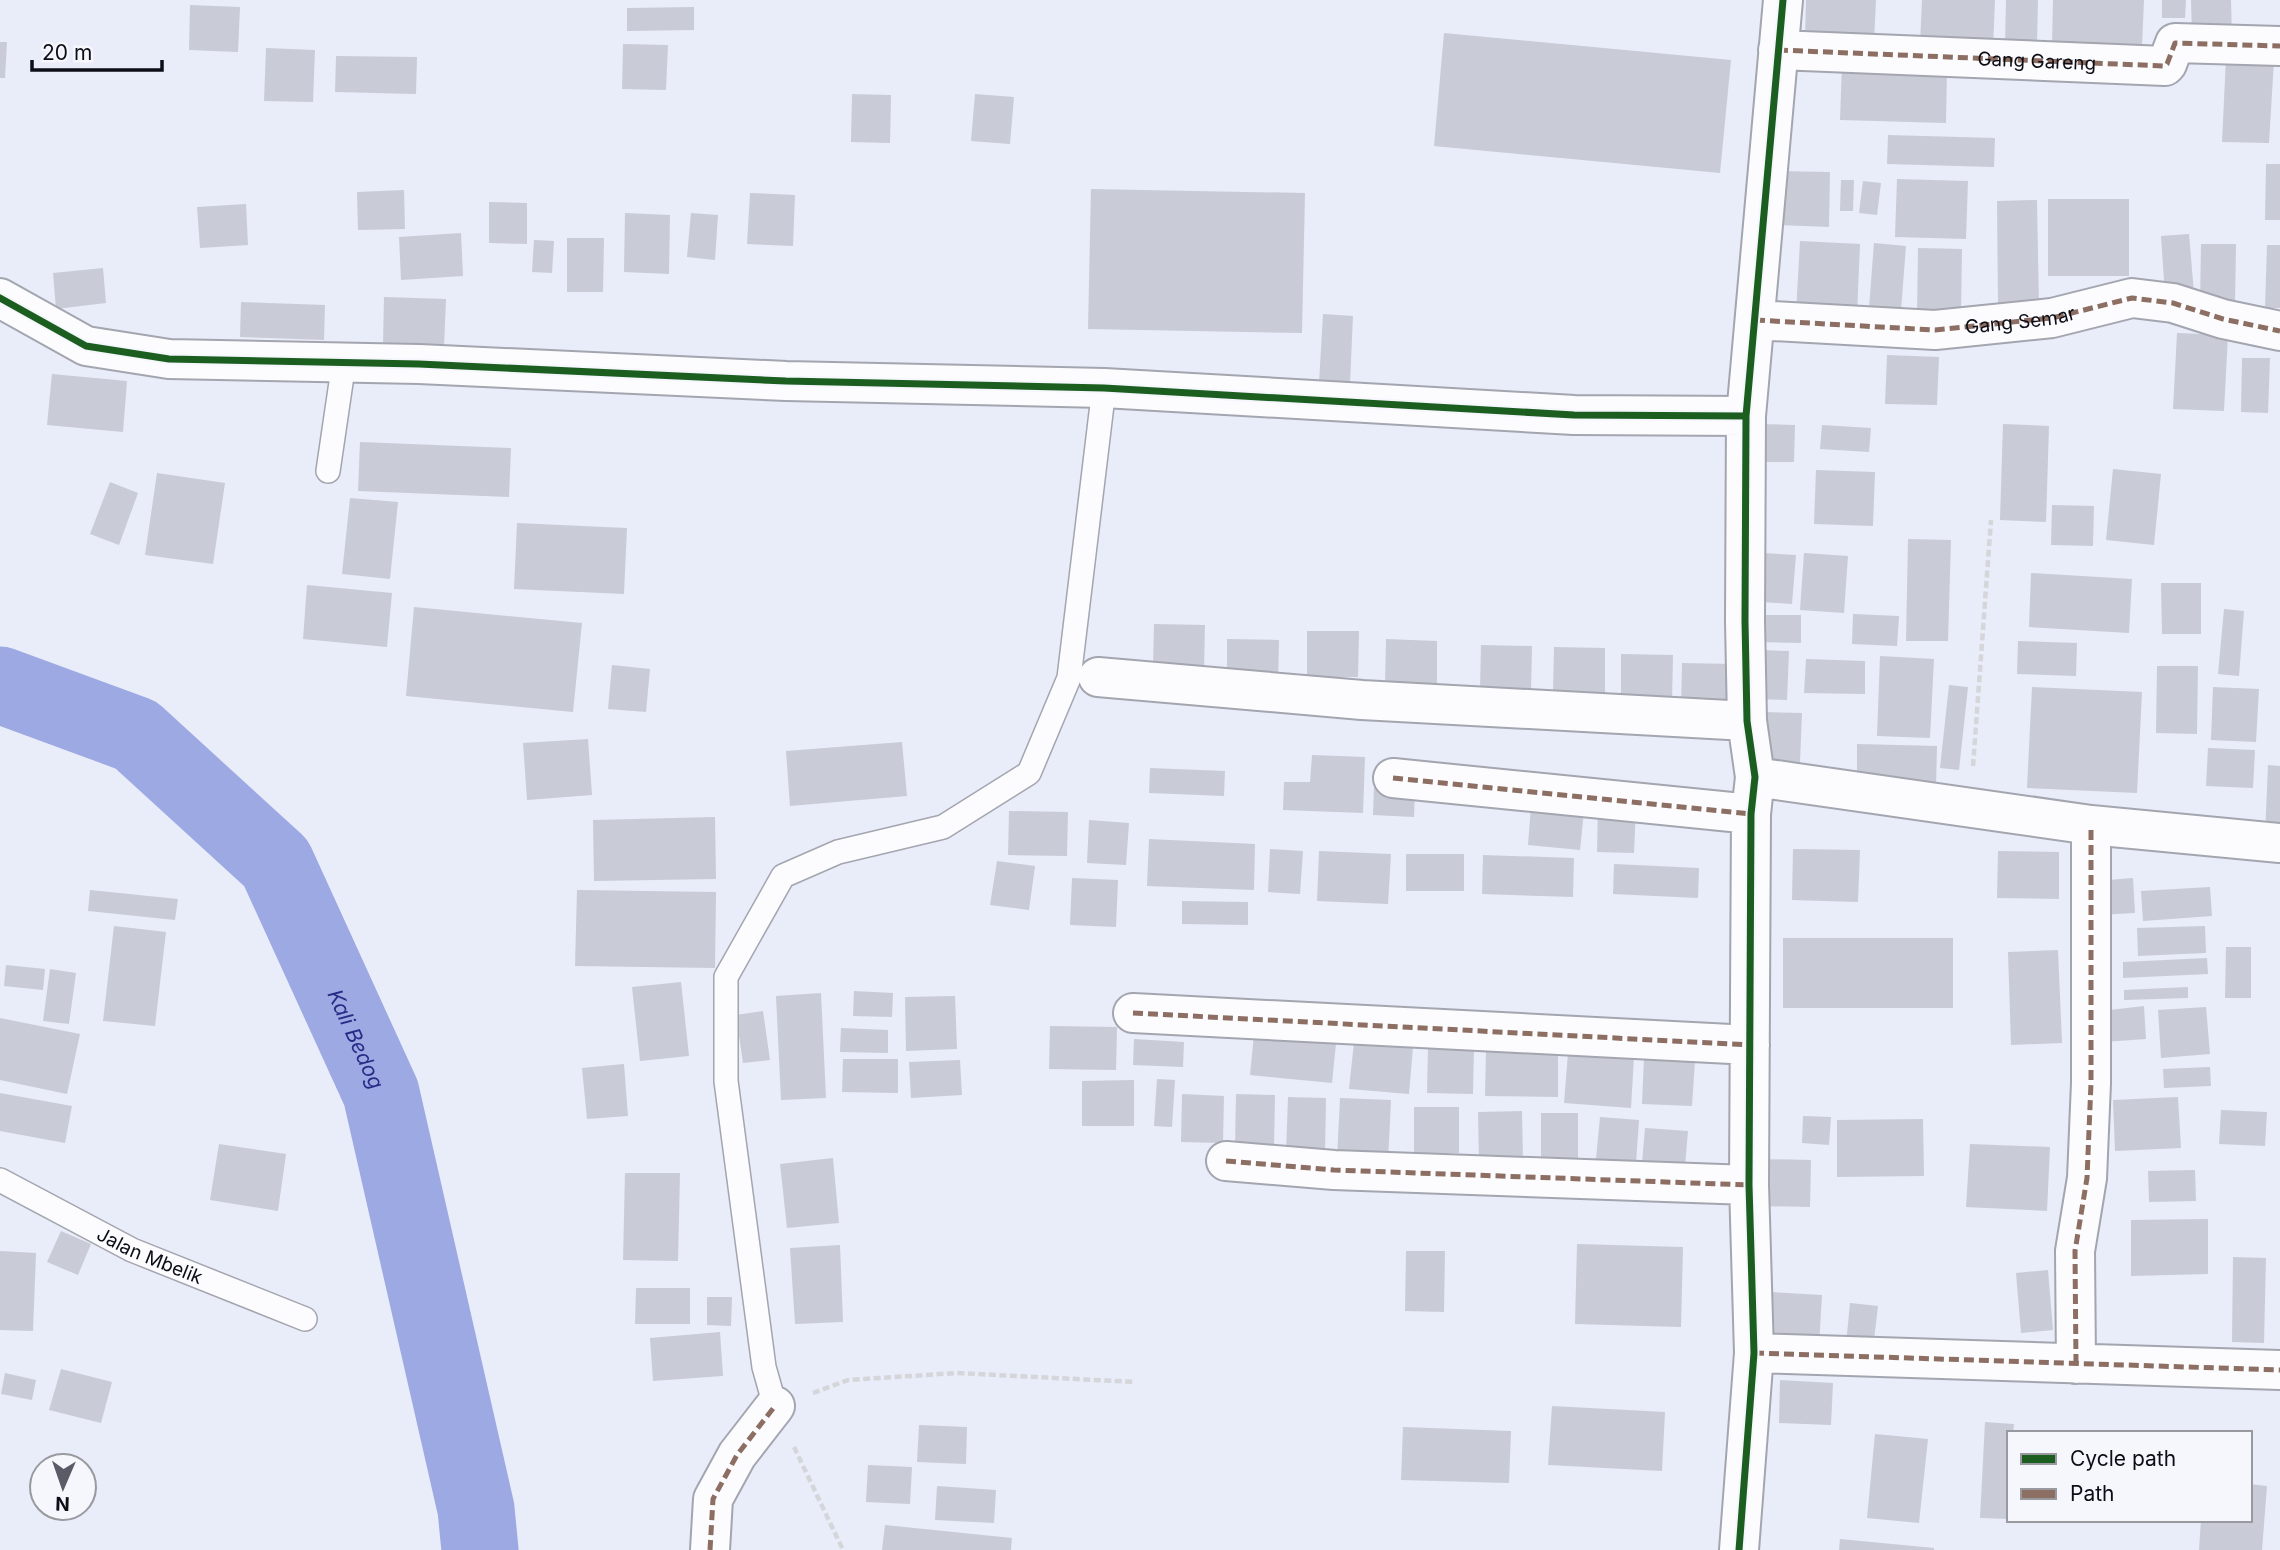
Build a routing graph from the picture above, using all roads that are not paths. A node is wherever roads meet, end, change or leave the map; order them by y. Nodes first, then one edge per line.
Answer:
1 (1783, 0) edge
2 (2280, 46) edge
3 (1779, 50) junction
4 (0, 298) edge
5 (1755, 320) junction
6 (2280, 331) edge
7 (344, 362) junction
8 (1104, 388) junction
9 (1746, 416) junction
10 (328, 471) dead end
11 (1098, 677) dead end
12 (1747, 721) junction
13 (1755, 777) junction
14 (1393, 778) dead end
15 (1751, 814) junction
16 (2091, 825) junction
17 (2280, 843) edge
18 (1133, 1013) dead end
19 (1750, 1045) junction
20 (1226, 1161) dead end
21 (0, 1180) edge
22 (1749, 1185) junction
23 (305, 1318) dead end
24 (1754, 1353) junction
25 (2076, 1364) junction
26 (2280, 1370) edge
27 (775, 1406) joint
28 (710, 1550) edge
29 (1739, 1550) edge

1 - 3 street
2 - 3 street, Gang Gareng
3 - 5 street
4 - 7 street
5 - 6 street, Gang Semar
5 - 9 street
7 - 8 street
7 - 10 lane
8 - 9 street
8 - 27 lane
9 - 12 street
11 - 12 street
12 - 13 street
13 - 15 street
13 - 16 street
14 - 15 street
15 - 19 street
16 - 17 street
16 - 25 street
18 - 19 street
19 - 22 street
20 - 22 street
21 - 23 lane, Jalan Mbelik
22 - 24 street
24 - 25 street
24 - 29 street
25 - 26 street
27 - 28 street

